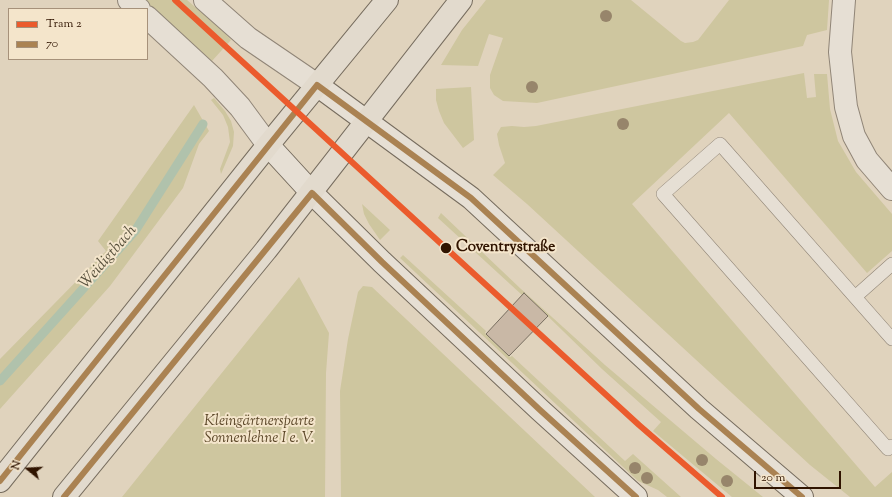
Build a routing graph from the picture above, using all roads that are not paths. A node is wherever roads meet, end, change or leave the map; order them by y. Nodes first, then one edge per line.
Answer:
1 (129, 0) edge
2 (204, 0) edge
3 (387, 0) edge
4 (461, 0) edge
5 (844, 0) edge
6 (138, 8) edge
7 (148, 18) edge
8 (317, 85) junction
9 (368, 122) junction
10 (268, 145) junction
11 (892, 189) edge
12 (312, 193) junction
13 (892, 264) edge
14 (855, 297) junction
15 (892, 339) edge
16 (892, 446) edge
17 (0, 481) edge
18 (64, 497) edge
19 (636, 497) edge
20 (802, 497) edge

1 - 6 main road
2 - 8 main road
3 - 8 main road
4 - 9 main road
5 - 11 main road
7 - 10 main road
8 - 9 main road
8 - 10 main road
9 - 12 main road
9 - 20 main road
10 - 12 main road
10 - 17 main road
12 - 18 main road
12 - 19 main road
13 - 14 lane
14 - 15 lane
14 - 16 lane

